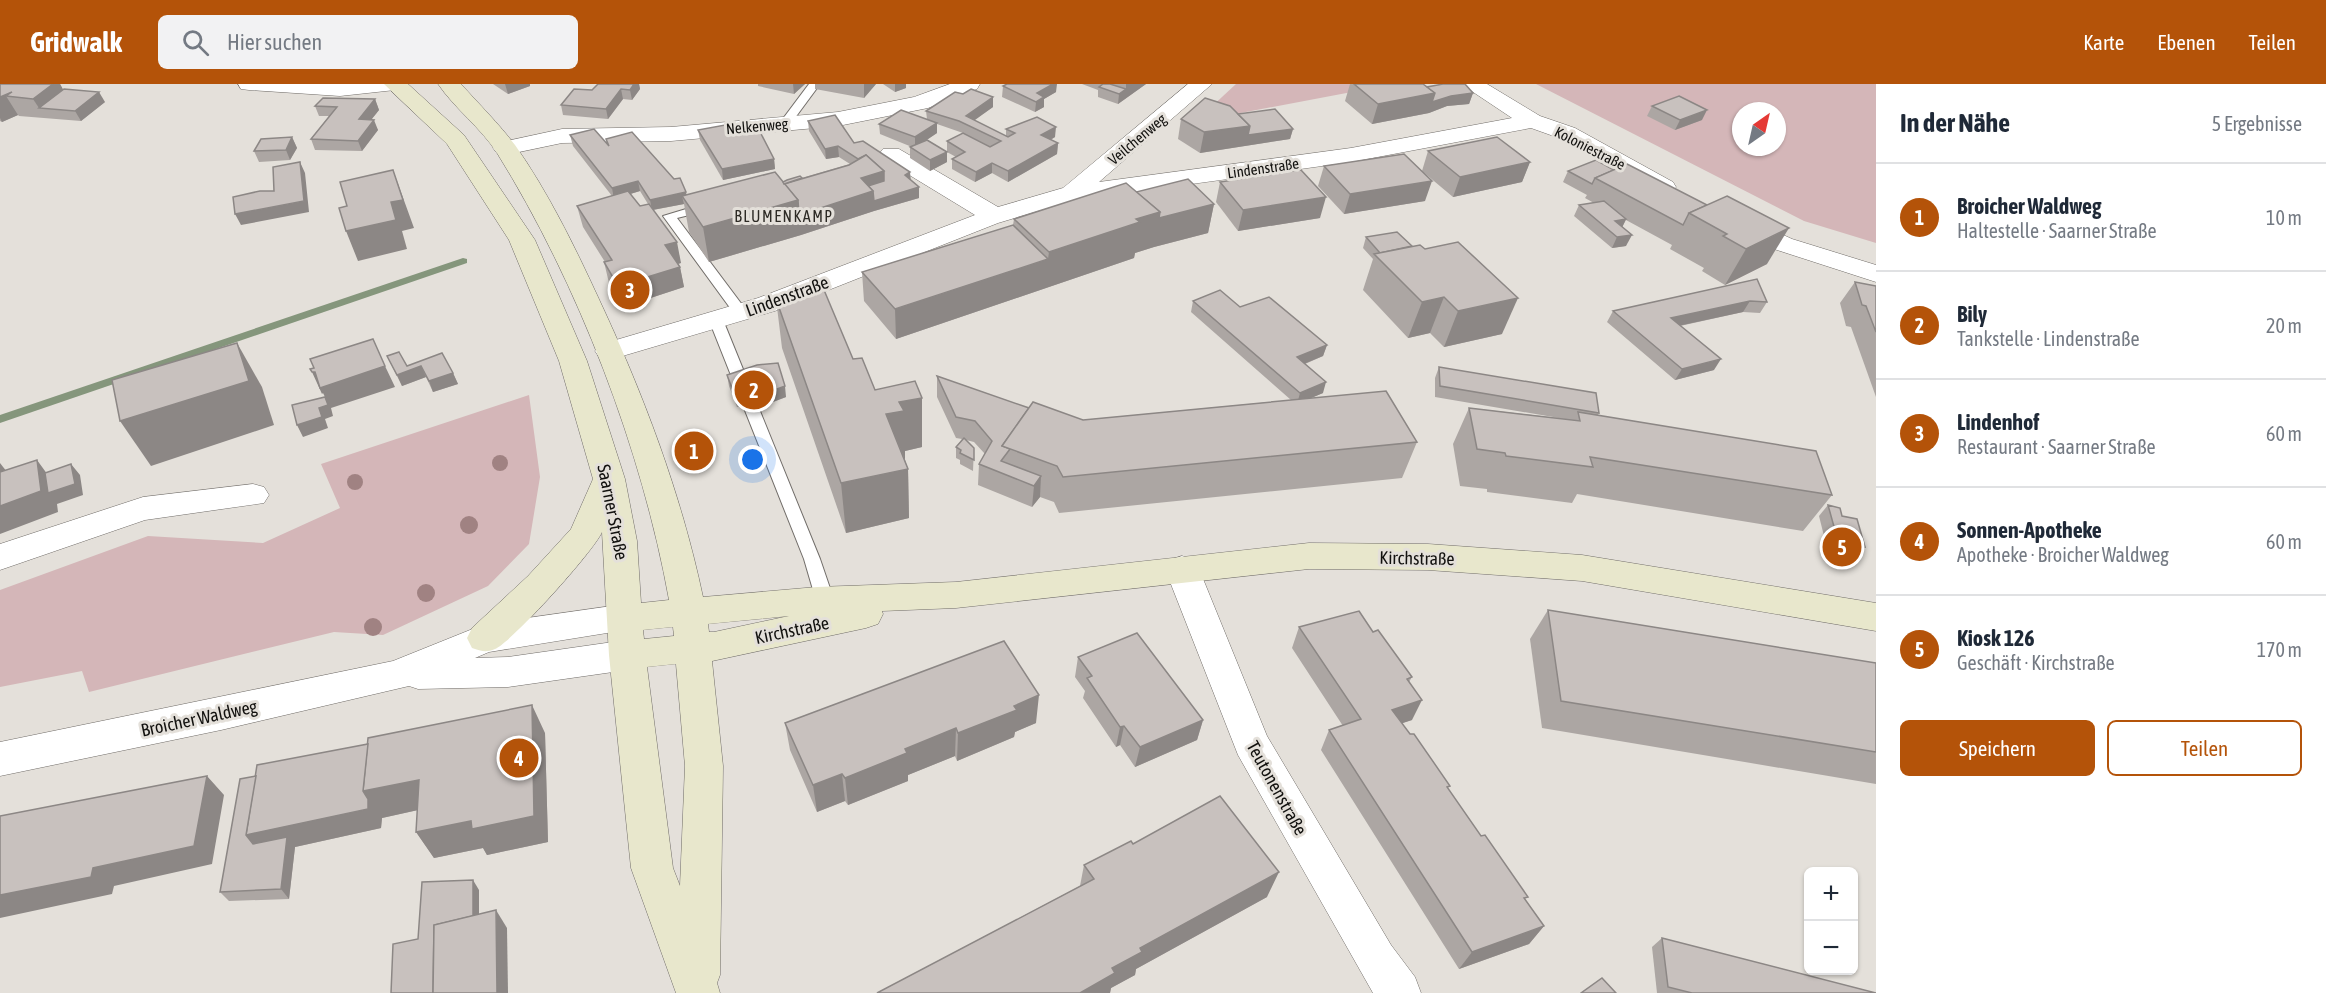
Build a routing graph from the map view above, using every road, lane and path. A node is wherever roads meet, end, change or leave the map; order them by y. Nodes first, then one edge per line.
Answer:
1 (249, 84) edge
2 (395, 84) edge
3 (449, 84) edge
4 (815, 84) edge
5 (969, 84) edge
6 (1202, 84) edge
7 (1472, 84) edge
8 (1532, 121) junction
9 (785, 124) junction
10 (505, 148) junction
11 (891, 154) dead end
12 (1072, 193) junction
13 (1689, 199) edge
14 (724, 202) edge
15 (1720, 214) edge
16 (995, 216) junction
17 (1876, 274) edge
18 (728, 317) junction
19 (609, 351) junction
20 (609, 479) junction
21 (253, 495) dead end
22 (0, 557) edge
23 (1182, 569) junction
24 (956, 595) junction
25 (825, 600) junction
26 (1876, 617) edge
27 (691, 631) junction
28 (627, 636) junction
29 (484, 638) junction
30 (398, 675) junction
31 (0, 759) edge
32 (697, 992) edge
33 (1399, 993) edge

1 - 2 street
2 - 20 main road, Saarner Straße
3 - 10 main road, Saarner Straße
4 - 9 lane
5 - 9 street, Nelkenweg
6 - 12 street, Veilchenweg
7 - 8 street, Koloniestraße
8 - 12 street, Lindenstraße
8 - 13 street, Koloniestraße
9 - 10 street, Nelkenweg
10 - 19 main road, Saarner Straße
11 - 16 street
12 - 16 street, Lindenstraße
14 - 18 lane
15 - 17 street
16 - 18 street, Lindenstraße
18 - 19 street, Lindenstraße
18 - 25 lane
19 - 27 main road, Saarner Straße
20 - 28 main road, Saarner Straße
20 - 29 main road
21 - 22 street
23 - 24 main road, Kirchstraße
23 - 26 main road, Kirchstraße
23 - 33 street, Teutonenstraße
24 - 25 main road, Kirchstraße
24 - 27 main road, Kirchstraße
25 - 27 main road, Kirchstraße
27 - 28 main road, Kirchstraße
27 - 32 main road, Saarner Straße
28 - 29 street, Broicher Waldweg
28 - 30 street, Broicher Waldweg
28 - 32 main road, Saarner Straße
29 - 30 street, Broicher Waldweg
30 - 31 street, Broicher Waldweg

